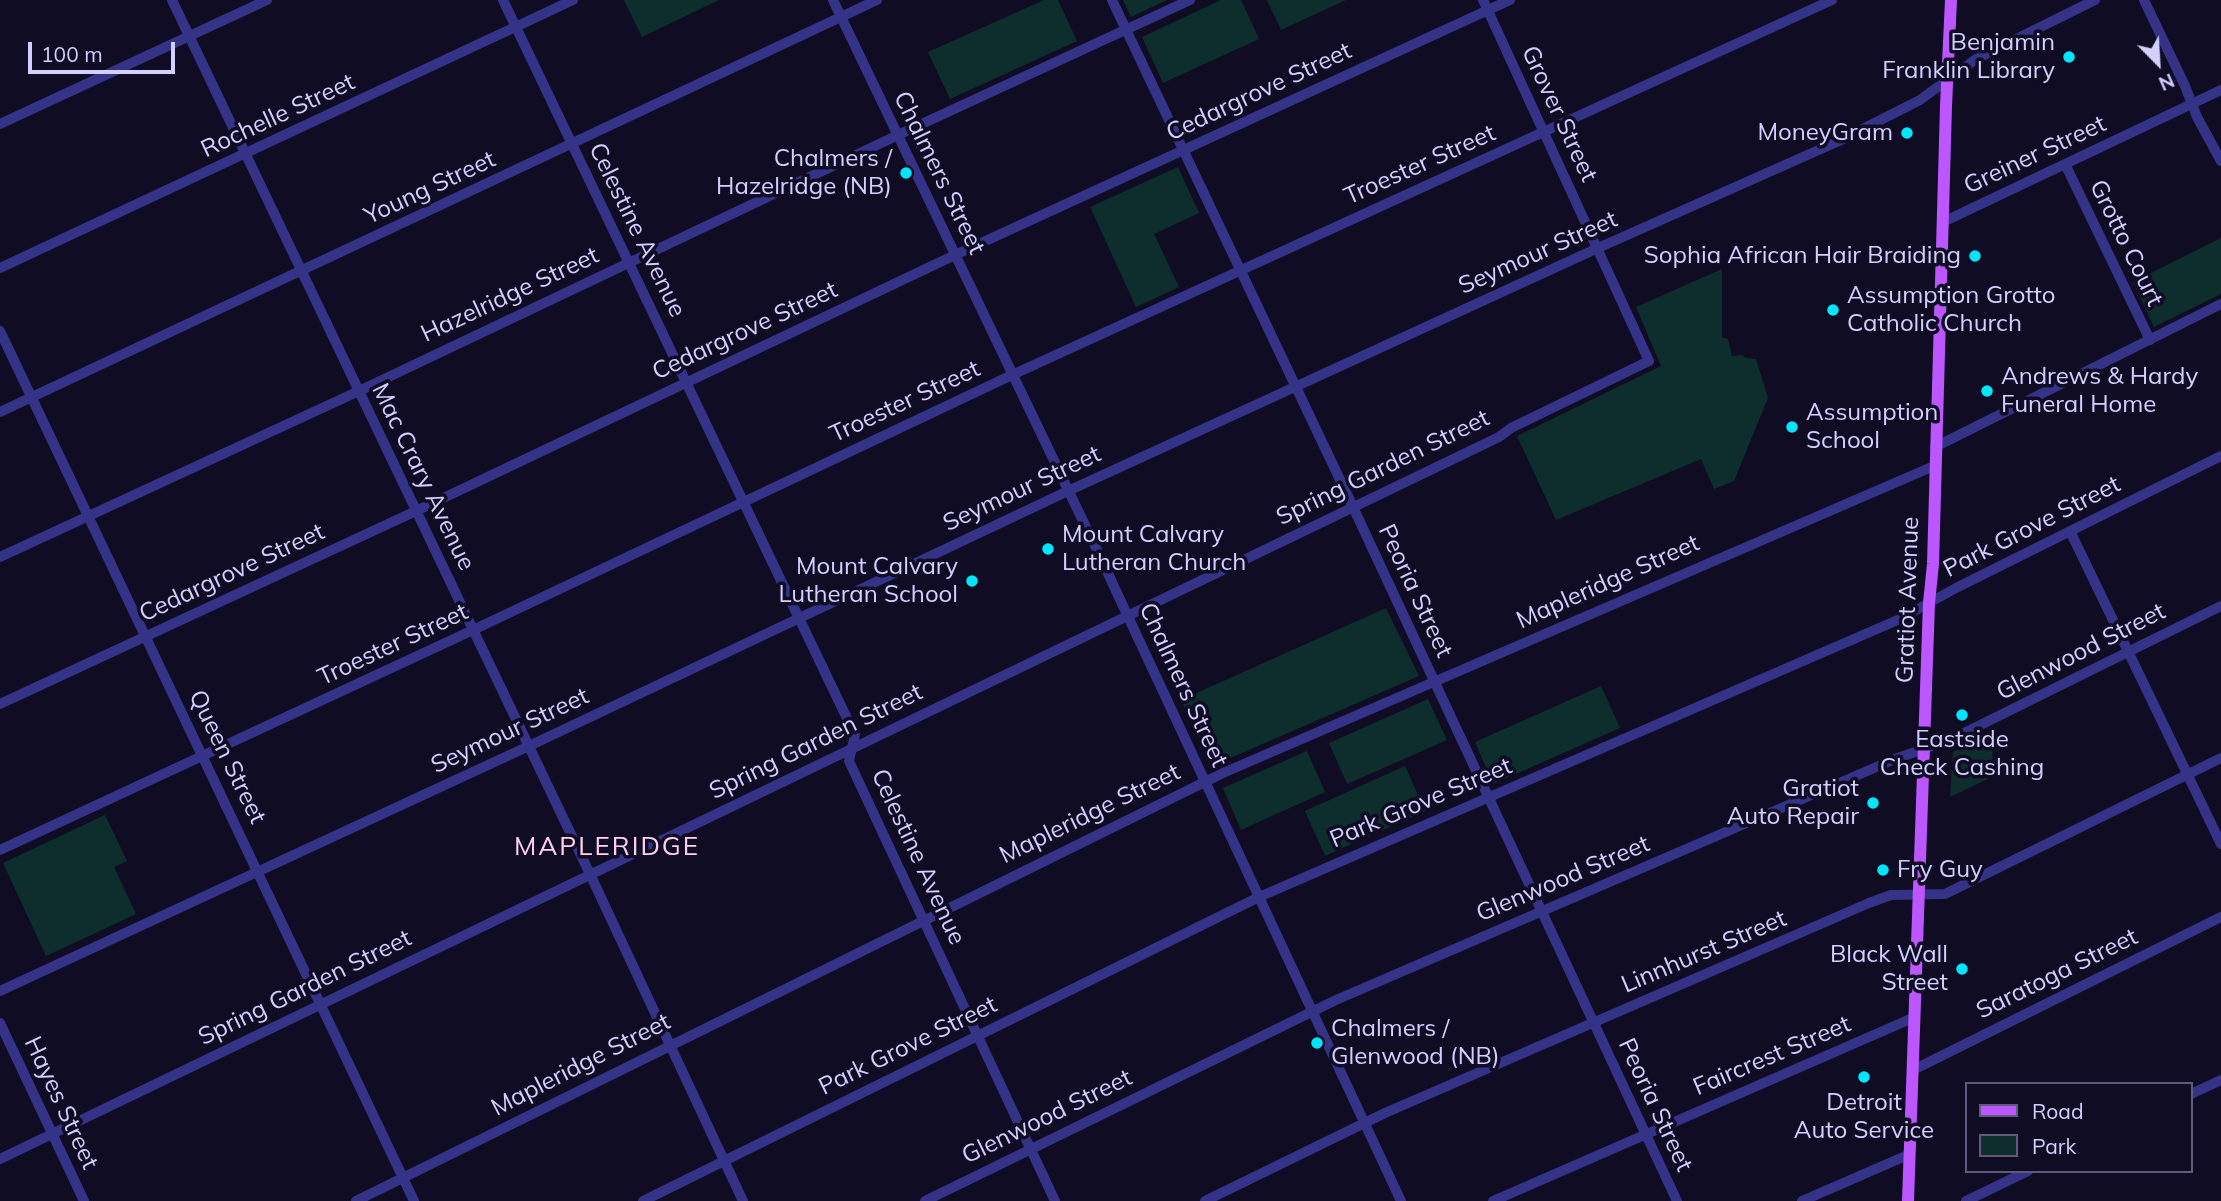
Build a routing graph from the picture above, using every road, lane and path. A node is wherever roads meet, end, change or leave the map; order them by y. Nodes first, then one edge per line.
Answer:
1 (172, 0) edge
2 (267, 0) edge
3 (503, 0) edge
4 (573, 0) edge
5 (833, 0) edge
6 (877, 0) edge
7 (1112, 0) edge
8 (1190, 0) edge
9 (1510, 0) edge
10 (1832, 0) edge
11 (1951, 0) edge
12 (2095, 0) edge
13 (2144, 0) edge
14 (1485, 5) edge
15 (841, 17) junction
16 (516, 27) junction
17 (1126, 29) junction
18 (189, 36) junction
19 (1948, 79) junction
20 (2221, 90) edge
21 (2193, 103) junction
22 (0, 124) edge
23 (1544, 132) junction
24 (898, 135) junction
25 (572, 144) junction
26 (1184, 150) junction
27 (246, 154) junction
28 (2221, 161) edge
29 (2065, 164) junction
30 (1943, 222) junction
31 (1598, 248) junction
32 (955, 255) junction
33 (629, 262) junction
34 (0, 268) edge
35 (1241, 270) junction
36 (302, 272) junction
37 (2221, 304) edge
38 (0, 331) edge
39 (2150, 340) junction
40 (1649, 361) joint
41 (1013, 375) junction
42 (687, 382) junction
43 (1296, 386) junction
44 (359, 391) junction
45 (32, 398) junction
46 (0, 412) edge
47 (1935, 447) junction
48 (2221, 456) edge
49 (1934, 466) junction
50 (1068, 491) junction
51 (744, 502) junction
52 (1353, 507) junction
53 (416, 511) junction
54 (88, 516) junction
55 (2070, 531) junction
56 (0, 556) edge
57 (1929, 603) junction
58 (2221, 606) edge
59 (1127, 615) junction
60 (799, 618) junction
61 (473, 630) junction
62 (146, 636) junction
63 (2128, 652) junction
64 (1435, 681) junction
65 (0, 704) edge
66 (529, 746) junction
67 (852, 748) junction
68 (1924, 748) junction
69 (203, 756) junction
70 (2221, 758) edge
71 (2188, 774) junction
72 (1205, 781) junction
73 (1488, 797) junction
74 (2221, 844) edge
75 (0, 850) edge
76 (258, 871) junction
77 (590, 874) junction
78 (1919, 894) junction
79 (1259, 897) junction
80 (1542, 911) junction
81 (2221, 917) edge
82 (923, 919) junction
83 (0, 991) edge
84 (321, 1004) junction
85 (1312, 1011) junction
86 (1914, 1017) junction
87 (1594, 1022) junction
88 (0, 1023) edge
89 (978, 1035) junction
90 (670, 1044) junction
91 (1913, 1070) junction
92 (2221, 1080) edge
93 (2193, 1093) edge
94 (1364, 1123) junction
95 (52, 1134) junction
96 (1646, 1134) junction
97 (1031, 1149) junction
98 (1910, 1154) junction
99 (0, 1159) edge
100 (724, 1161) junction
101 (2024, 1173) edge
102 (403, 1178) junction
103 (84, 1201) edge
104 (356, 1201) edge
105 (414, 1201) edge
106 (643, 1201) edge
107 (743, 1201) edge
108 (925, 1201) edge
109 (1055, 1201) edge
110 (1205, 1201) edge
111 (1401, 1201) edge
112 (1493, 1201) edge
113 (1677, 1201) edge
114 (1802, 1201) edge
115 (1908, 1201) edge
116 (1966, 1201) edge

1 - 18 street, Mac Crary Avenue
2 - 18 street
3 - 16 street, Celestine Avenue
4 - 16 street, Rochelle Street
5 - 15 street, Chalmers Street
6 - 15 street, Young Street
7 - 17 street, Peoria Street
8 - 17 street, Hazelridge Street
9 - 14 street, Cedargrove Street
10 - 23 street, Troester Street
11 - 19 main road, Gratiot Avenue
12 - 19 street, Seymour Street
13 - 21 street
14 - 23 street, Grover Street
14 - 26 street, Cedargrove Street
15 - 24 street, Chalmers Street
15 - 25 street, Young Street
16 - 25 street, Celestine Avenue
16 - 27 street, Rochelle Street
17 - 24 street, Hazelridge Street
17 - 26 street, Peoria Street
18 - 22 street
18 - 27 street, Mac Crary Avenue
19 - 30 main road, Gratiot Avenue
19 - 31 street, Seymour Street
20 - 21 street, Greiner Street
21 - 28 street
21 - 29 street, Greiner Street
23 - 31 street, Grover Street
23 - 35 street, Troester Street
24 - 32 street, Chalmers Street
24 - 33 street, Hazelridge Street
25 - 33 street, Celestine Avenue
25 - 36 street, Young Street
26 - 32 street, Cedargrove Street
26 - 35 street, Peoria Street
27 - 34 street, Rochelle Street
27 - 36 street, Mac Crary Avenue
29 - 30 street, Greiner Street
29 - 39 street, Grotto Court
30 - 47 main road, Gratiot Avenue
31 - 40 street, Grover Street
31 - 43 street, Seymour Street
32 - 41 street, Chalmers Street
32 - 42 street, Cedargrove Street
33 - 42 street, Celestine Avenue
33 - 44 street, Hazelridge Street
35 - 41 street, Troester Street
35 - 43 street, Peoria Street
36 - 44 street, Mac Crary Avenue
36 - 45 street, Young Street
37 - 39 street
38 - 45 street, Queen Street
39 - 47 street
40 - 52 street, Spring Garden Street
41 - 50 street, Chalmers Street
41 - 51 street, Troester Street
42 - 51 street, Celestine Avenue
42 - 53 street, Cedargrove Street
43 - 50 street, Seymour Street
43 - 52 street, Peoria Street
44 - 53 street, Mac Crary Avenue
44 - 54 street, Hazelridge Street
45 - 46 street, Young Street
45 - 54 street, Queen Street
47 - 49 main road, Gratiot Avenue
48 - 55 street, Park Grove Street
49 - 57 main road, Gratiot Avenue
49 - 64 street, Mapleridge Street
50 - 59 street, Chalmers Street
50 - 60 street, Seymour Street
51 - 60 street, Celestine Avenue
51 - 61 street, Troester Street
52 - 59 street, Spring Garden Street
52 - 64 street, Peoria Street
53 - 61 street, Mac Crary Avenue
53 - 62 street, Cedargrove Street
54 - 56 street, Hazelridge Street
54 - 62 street, Queen Street
55 - 57 street, Park Grove Street
55 - 63 street
57 - 68 main road, Gratiot Avenue
57 - 73 street, Park Grove Street
58 - 63 street, Glenwood Street
59 - 67 street, Spring Garden Street
59 - 72 street, Chalmers Street
60 - 66 street, Seymour Street
60 - 67 street, Celestine Avenue
61 - 66 street, Mac Crary Avenue
61 - 69 street, Troester Street
62 - 65 street, Cedargrove Street
62 - 69 street, Queen Street
63 - 68 street, Glenwood Street
63 - 71 street
64 - 72 street, Mapleridge Street
64 - 73 street, Peoria Street
66 - 76 street, Seymour Street
66 - 77 street, Mac Crary Avenue
67 - 77 street, Spring Garden Street
67 - 82 street, Celestine Avenue
68 - 78 main road, Gratiot Avenue
68 - 80 street, Glenwood Street
69 - 75 street, Troester Street
69 - 76 street, Queen Street
70 - 71 street, Linnhurst Street
71 - 74 street
71 - 78 street, Linnhurst Street
72 - 79 street, Chalmers Street
72 - 82 street, Mapleridge Street
73 - 79 street, Park Grove Street
73 - 80 street, Peoria Street
76 - 83 street, Seymour Street
76 - 84 street, Queen Street
77 - 84 street, Spring Garden Street
77 - 90 street, Mac Crary Avenue
78 - 86 main road, Gratiot Avenue
78 - 87 street, Linnhurst Street
79 - 85 street, Chalmers Street
79 - 89 street, Park Grove Street
80 - 85 street, Glenwood Street
80 - 87 street, Peoria Street
81 - 91 street, Saratoga Street
82 - 89 street, Celestine Avenue
82 - 90 street, Mapleridge Street
84 - 95 street, Spring Garden Street
84 - 102 street, Queen Street
85 - 94 street, Chalmers Street
85 - 97 street, Glenwood Street
86 - 91 main road, Gratiot Avenue
86 - 96 street, Faircrest Street
87 - 94 street, Linnhurst Street
87 - 96 street, Peoria Street
88 - 95 street, Hayes Street
89 - 97 street, Celestine Avenue
89 - 100 street, Park Grove Street
90 - 100 street, Mac Crary Avenue
90 - 102 street, Mapleridge Street
91 - 98 main road, Gratiot Avenue
92 - 93 street
94 - 110 street, Linnhurst Street
94 - 111 street, Chalmers Street
95 - 99 street, Spring Garden Street
95 - 103 street, Hayes Street
96 - 112 street, Faircrest Street
96 - 113 street, Peoria Street
97 - 108 street, Glenwood Street
97 - 109 street, Celestine Avenue
98 - 114 street
98 - 115 main road, Gratiot Avenue
100 - 106 street, Park Grove Street
100 - 107 street, Mac Crary Avenue
101 - 116 street
102 - 104 street, Mapleridge Street
102 - 105 street, Queen Street

